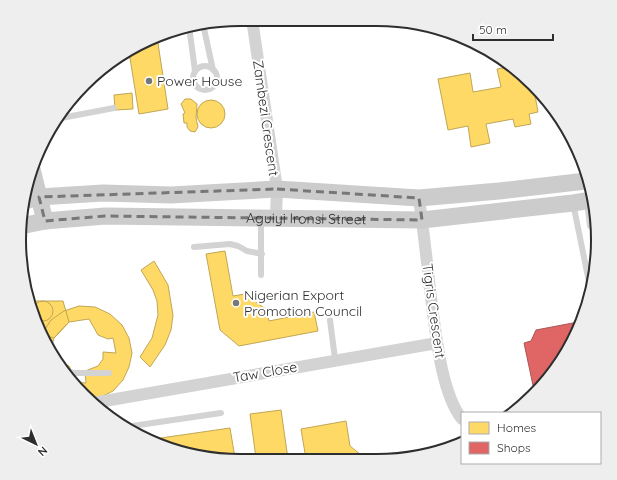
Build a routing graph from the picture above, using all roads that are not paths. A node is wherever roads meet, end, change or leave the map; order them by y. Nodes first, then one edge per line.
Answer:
1 (253, 26) edge
2 (205, 29) edge
3 (190, 32) edge
4 (214, 70) junction
5 (195, 71) junction
6 (114, 108) dead end
7 (65, 117) edge
8 (583, 181) edge
9 (277, 189) junction
10 (419, 198) junction
11 (32, 199) edge
12 (584, 201) edge
13 (268, 217) junction
14 (422, 220) junction
15 (45, 221) junction
16 (27, 222) edge
17 (591, 227) edge
18 (194, 247) dead end
19 (262, 254) junction
20 (589, 267) edge
21 (261, 275) dead end
22 (330, 320) dead end
23 (437, 343) junction
24 (335, 359) junction
25 (72, 372) edge
26 (109, 373) dead end
27 (99, 401) edge
28 (221, 413) dead end
29 (461, 418) edge
30 (134, 426) edge

1 - 9 street, Zambezi Crescent
2 - 4 lane
3 - 5 lane
4 - 5 lane
4 - 5 lane
6 - 7 lane
8 - 10 main road, Aguiyi Ironsi Street
9 - 10 main road, Aguiyi Ironsi Street
9 - 11 main road, Aguiyi Ironsi Street
9 - 13 street, Zambezi Crescent
10 - 14 street, Tigris Crescent
11 - 15 main road
12 - 14 main road, Aguiyi Ironsi Street
12 - 17 lane
12 - 20 lane
13 - 14 main road, Aguiyi Ironsi Street
13 - 15 main road, Aguiyi Ironsi Street
13 - 19 lane
14 - 23 street, Tigris Crescent
15 - 16 main road, Aguiyi Ironsi Street
18 - 19 lane
19 - 21 lane
22 - 24 lane
23 - 24 street, Taw Close
23 - 29 street, Tigris Crescent
24 - 27 street, Taw Close
25 - 26 lane
28 - 30 lane

